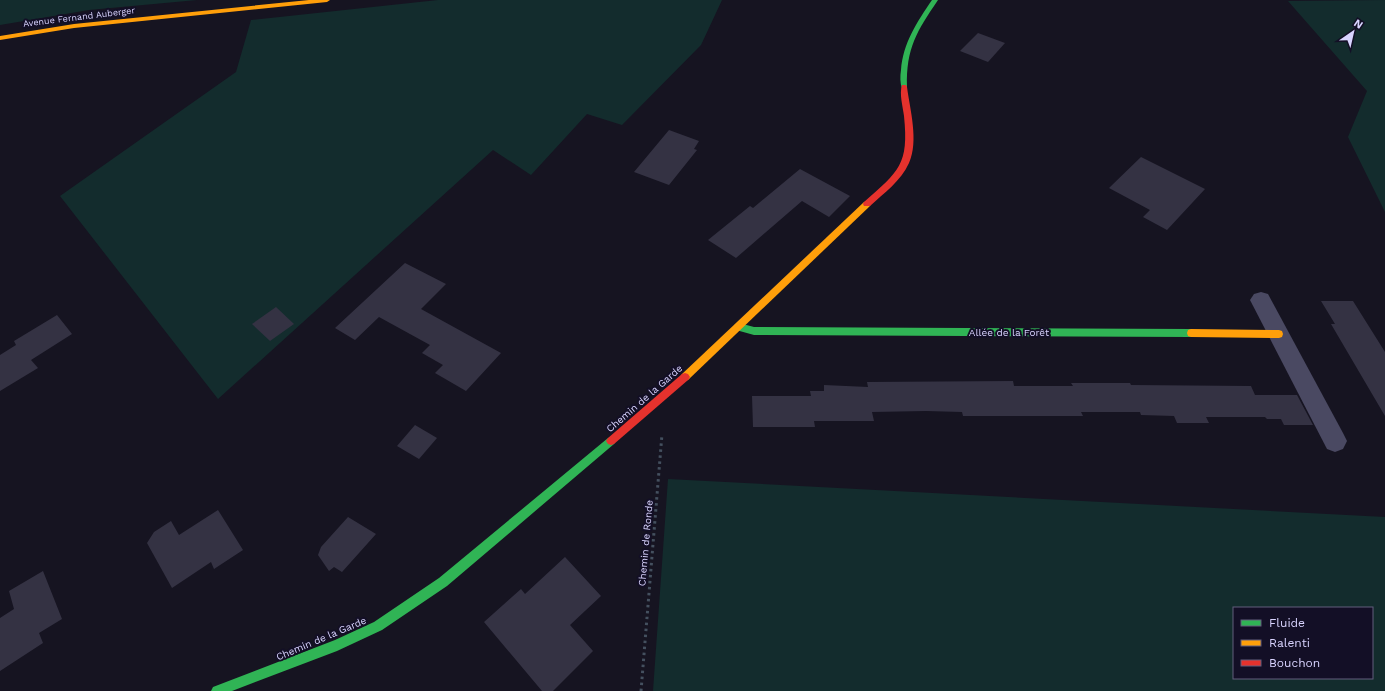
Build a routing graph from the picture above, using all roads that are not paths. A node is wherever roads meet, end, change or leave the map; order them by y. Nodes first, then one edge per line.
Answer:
1 (327, 0) edge
2 (935, 0) edge
3 (0, 38) edge
4 (1261, 300) dead end
5 (739, 327) junction
6 (1279, 334) junction
7 (1335, 441) dead end
8 (218, 691) edge

1 - 3 street, Avenue Fernand Auberger
2 - 5 street, Chemin de la Garde
4 - 6 street
5 - 6 street, Allée de la Forêt
5 - 8 street, Chemin de la Garde
6 - 7 street

